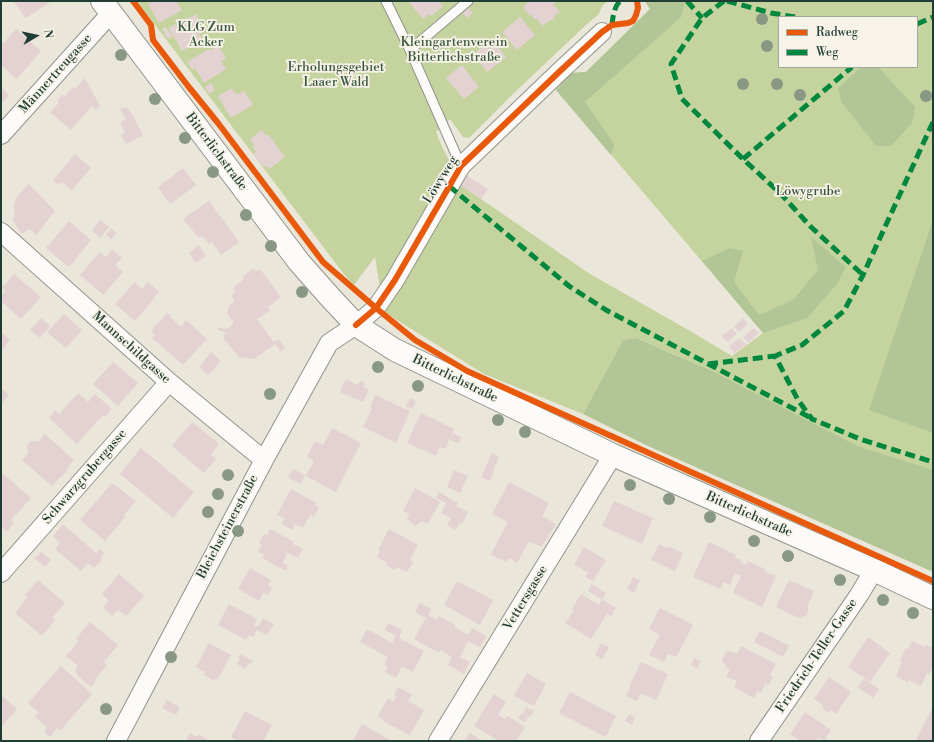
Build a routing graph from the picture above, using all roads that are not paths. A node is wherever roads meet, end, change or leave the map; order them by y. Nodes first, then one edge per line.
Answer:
1 (386, 1) edge
2 (468, 1) edge
3 (106, 7) edge
4 (602, 32) dead end
5 (410, 50) junction
6 (1, 135) edge
7 (461, 166) junction
8 (1, 232) edge
9 (356, 325) junction
10 (169, 382) junction
11 (613, 455) junction
12 (264, 460) junction
13 (874, 570) junction
14 (1, 573) edge
15 (933, 598) edge
16 (116, 741) edge
17 (438, 741) edge
18 (759, 741) edge

1 - 5 lane
2 - 5 lane
3 - 6 street, Männertreugasse
3 - 9 main road, Bitterlichstraße
4 - 7 street, Löwyweg
5 - 7 lane
7 - 9 street, Löwyweg
8 - 10 street, Mannschildgasse
9 - 11 main road, Bitterlichstraße
9 - 12 street, Bleichsteinerstraße
10 - 12 street, Mannschildgasse
10 - 14 street, Schwarzgrubergasse
11 - 13 main road, Bitterlichstraße
11 - 17 street, Vettersgasse
12 - 16 street, Bleichsteinerstraße
13 - 15 main road, Bitterlichstraße
13 - 18 street, Friedrich-Teller-Gasse

